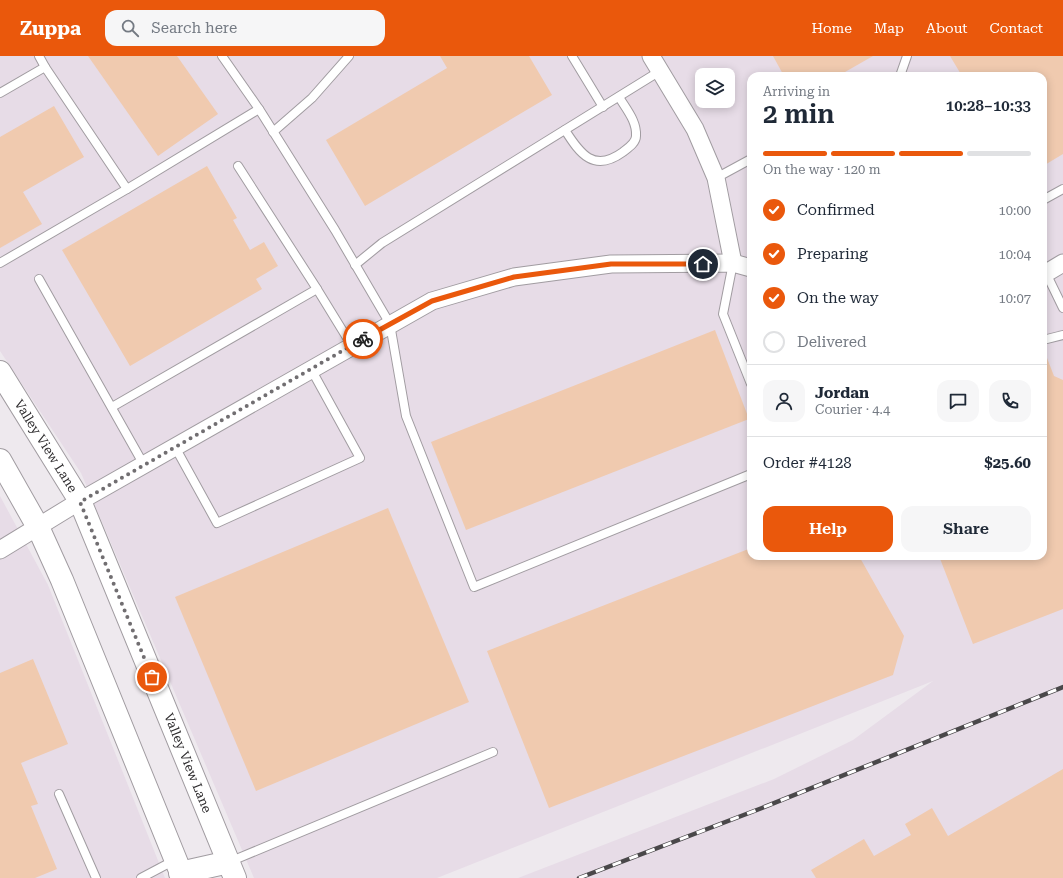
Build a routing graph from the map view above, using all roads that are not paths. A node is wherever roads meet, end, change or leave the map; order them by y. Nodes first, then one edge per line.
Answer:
1 (39, 56) edge
2 (222, 56) edge
3 (349, 56) edge
4 (572, 56) edge
5 (651, 56) edge
6 (907, 56) edge
7 (45, 67) junction
8 (660, 71) junction
9 (901, 72) edge
10 (0, 93) edge
11 (619, 97) junction
12 (603, 107) junction
13 (259, 109) junction
14 (565, 130) junction
15 (273, 132) junction
16 (747, 161) edge
17 (238, 166) dead end
18 (716, 178) junction
19 (127, 189) junction
20 (1063, 189) edge
21 (1047, 198) edge
22 (0, 263) edge
23 (733, 263) junction
24 (1063, 263) edge
25 (355, 265) junction
26 (747, 267) edge
27 (1047, 273) edge
28 (1047, 278) edge
29 (39, 279) dead end
30 (317, 289) junction
31 (1063, 308) edge
32 (390, 324) junction
33 (1063, 335) edge
34 (1047, 339) edge
35 (352, 346) junction
36 (311, 369) junction
37 (0, 372) edge
38 (747, 374) edge
39 (112, 407) junction
40 (175, 447) junction
41 (0, 460) edge
42 (144, 464) junction
43 (747, 476) edge
44 (80, 502) junction
45 (38, 527) junction
46 (0, 550) edge
47 (493, 752) dead end
48 (59, 794) dead end
49 (180, 870) edge
50 (232, 870) edge
51 (96, 878) edge
52 (141, 878) edge

1 - 7 lane
2 - 13 lane
3 - 15 lane
4 - 12 lane
5 - 8 street
6 - 9 lane
7 - 10 lane
7 - 19 lane
8 - 11 lane
8 - 18 street
11 - 12 lane
11 - 14 lane
12 - 14 lane
13 - 15 lane
13 - 19 lane
14 - 25 lane
15 - 25 lane
16 - 18 lane
17 - 30 lane
18 - 23 street
19 - 22 lane
20 - 21 lane
23 - 26 street
23 - 32 street
23 - 38 lane
24 - 27 street
25 - 32 lane
28 - 31 lane
29 - 39 lane
30 - 35 lane
30 - 39 lane
32 - 35 street
32 - 43 lane
33 - 34 lane
35 - 36 street
36 - 40 street
36 - 40 lane
37 - 44 main road, Valley View Lane
39 - 42 lane
40 - 42 street
41 - 45 main road
42 - 44 street
44 - 45 street
44 - 50 main road, Valley View Lane
45 - 46 street
45 - 49 main road
47 - 50 lane
48 - 51 lane
49 - 50 main road
49 - 52 lane

